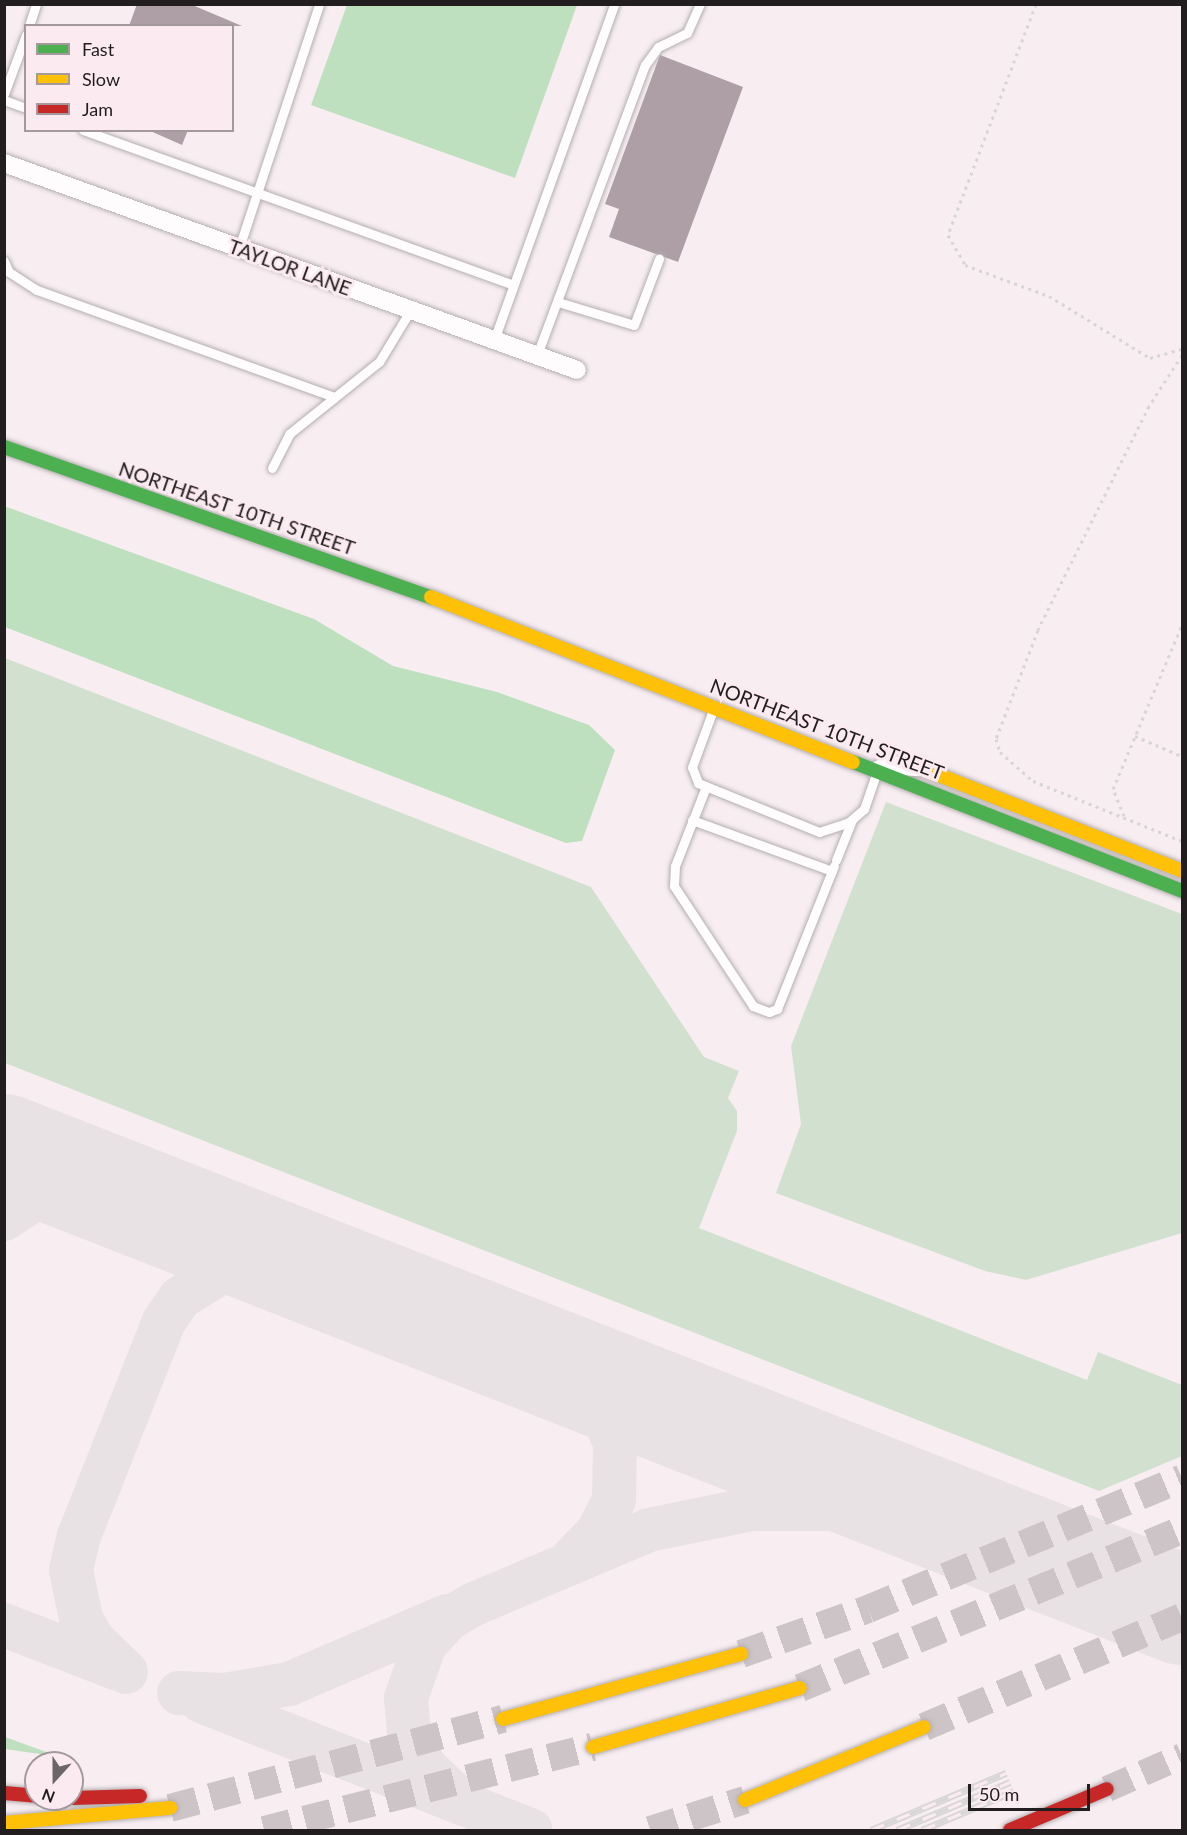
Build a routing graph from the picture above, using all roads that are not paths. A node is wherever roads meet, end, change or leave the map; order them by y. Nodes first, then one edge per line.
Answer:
1 (36, 4) edge
2 (319, 4) edge
3 (614, 4) edge
4 (700, 4) edge
5 (30, 24) edge
6 (24, 40) edge
7 (4, 94) edge
8 (4, 100) edge
9 (24, 107) edge
10 (88, 132) edge
11 (4, 163) edge
12 (252, 195) junction
13 (238, 248) junction
14 (659, 259) dead end
15 (4, 261) edge
16 (513, 285) junction
17 (558, 302) junction
18 (410, 311) junction
19 (494, 340) junction
20 (537, 355) junction
21 (577, 370) dead end
22 (334, 397) junction
23 (4, 447) edge
24 (272, 468) dead end
25 (456, 606) junction
26 (693, 682) dead end
27 (714, 706) junction
28 (879, 761) junction
29 (919, 767) joint
30 (705, 789) junction
31 (853, 819) junction
32 (692, 820) junction
33 (834, 866) junction
34 (1182, 871) edge
35 (1182, 891) edge
36 (741, 1654) tunnel mouth
37 (800, 1688) tunnel mouth
38 (503, 1719) tunnel mouth
39 (924, 1727) tunnel mouth
40 (593, 1747) tunnel mouth
41 (1107, 1789) tunnel mouth
42 (4, 1793) edge
43 (169, 1793) tunnel mouth
44 (24, 1795) edge
45 (84, 1797) edge
46 (745, 1800) tunnel mouth
47 (170, 1808) tunnel mouth
48 (4, 1823) edge
49 (1010, 1830) edge

1 - 5 lane
2 - 12 lane
3 - 16 lane
4 - 17 lane
6 - 7 lane
8 - 9 lane
10 - 12 lane
11 - 13 street, TAYLOR LANE
12 - 13 lane
12 - 16 lane
13 - 18 street, TAYLOR LANE
14 - 17 lane
15 - 22 lane
16 - 19 lane
17 - 20 lane
18 - 19 street, TAYLOR LANE
18 - 22 lane
19 - 20 street, TAYLOR LANE
20 - 21 street, TAYLOR LANE
22 - 24 lane
23 - 25 street, NORTHEAST 10TH STREET
25 - 26 street, NORTHEAST 10TH STREET
25 - 27 street, NORTHEAST 10TH STREET
27 - 28 street, NORTHEAST 10TH STREET
27 - 30 lane
28 - 29 street
28 - 31 lane
28 - 35 street, NORTHEAST 10TH STREET
29 - 34 street, NORTHEAST 10TH STREET
30 - 31 lane
30 - 32 lane
31 - 33 lane
32 - 33 lane
32 - 33 lane
36 - 38 street
37 - 40 street
39 - 46 street
41 - 49 street
42 - 44 street
43 - 45 street
47 - 48 street

